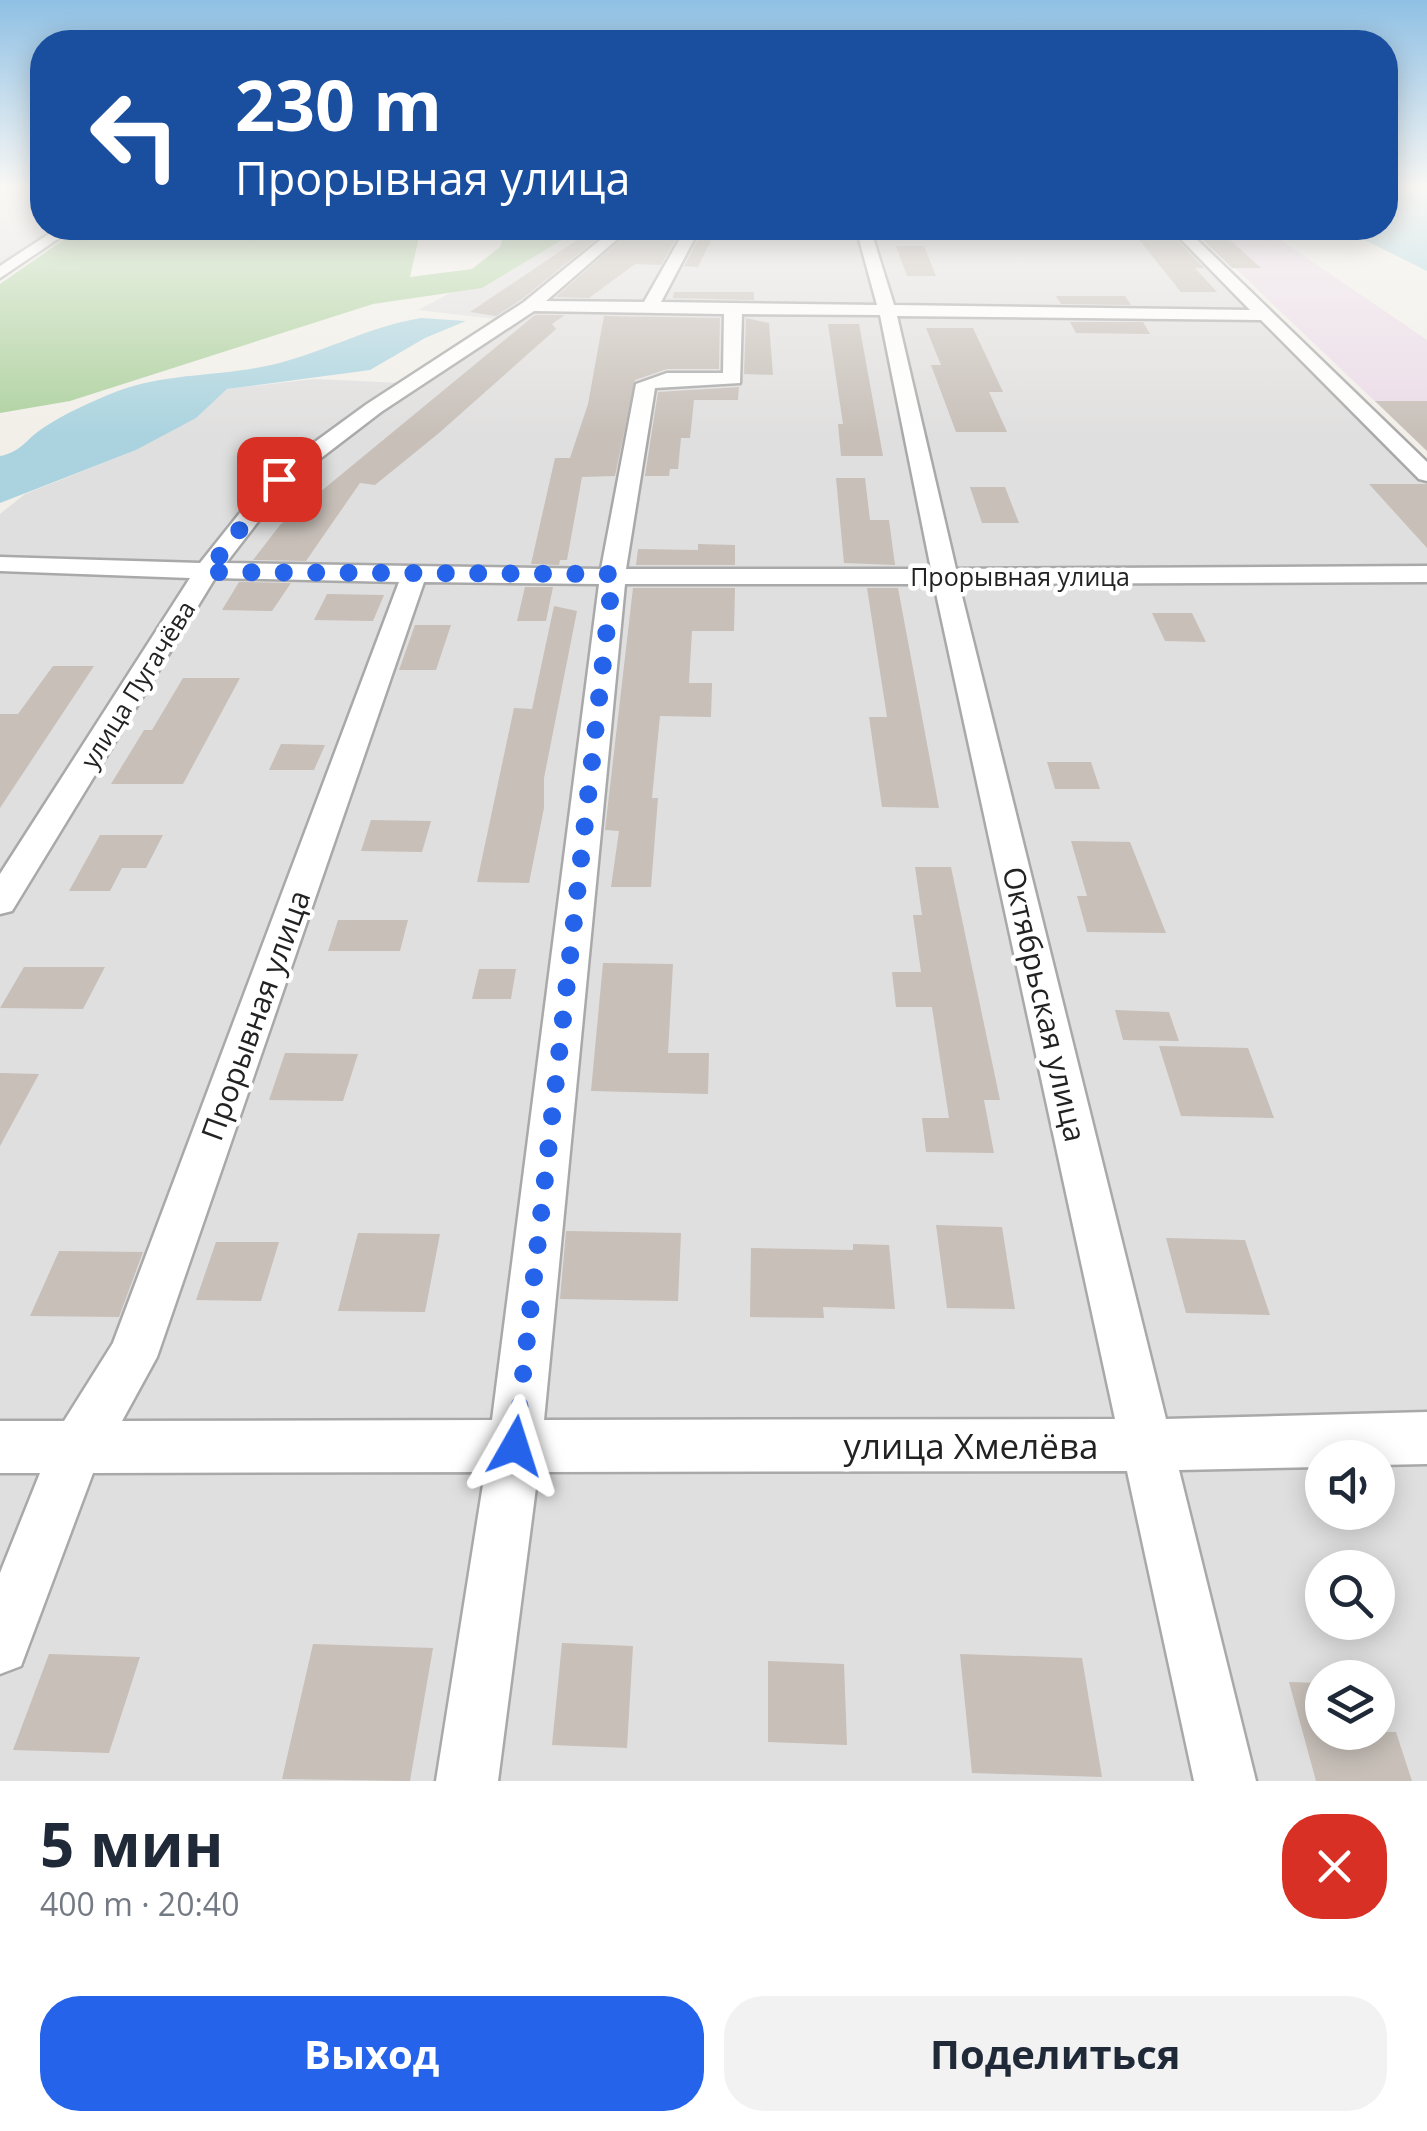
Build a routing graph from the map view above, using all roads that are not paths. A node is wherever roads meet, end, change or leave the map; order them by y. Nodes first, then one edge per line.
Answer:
1 (573, 270) edge
2 (670, 270) edge
3 (875, 270) edge
4 (1221, 270) edge
5 (530, 306) junction
6 (648, 310) junction
7 (733, 310) junction
8 (887, 310) junction
9 (1268, 315) junction
10 (1427, 474) edge
11 (0, 564) edge
12 (207, 572) junction
13 (415, 572) junction
14 (613, 574) junction
15 (1427, 574) edge
16 (945, 577) junction
17 (0, 902) edge
18 (1427, 1438) edge
19 (1148, 1445) junction
20 (515, 1446) junction
21 (0, 1447) edge
22 (76, 1450) junction
23 (0, 1645) edge
24 (467, 1781) edge
25 (1225, 1781) edge

1 - 5 street, улица Пугачёва
2 - 6 street
3 - 8 street, Октябрьская улица
4 - 9 street
5 - 6 street
5 - 12 street, улица Пугачёва
6 - 7 street
7 - 8 street
7 - 14 street
8 - 9 street
8 - 16 street, Октябрьская улица
9 - 10 street
11 - 12 street, Прорывная улица
12 - 13 street, Прорывная улица
12 - 17 street, улица Пугачёва
13 - 14 street, Прорывная улица
13 - 22 street, Прорывная улица
14 - 16 street, Прорывная улица
14 - 20 street
15 - 16 street, Прорывная улица
16 - 19 street, Октябрьская улица
18 - 19 street, улица Хмелёва
19 - 20 street, улица Хмелёва
19 - 25 street, Октябрьская улица
20 - 22 street, улица Хмелёва
20 - 24 street
21 - 22 street, улица Хмелёва
22 - 23 street

